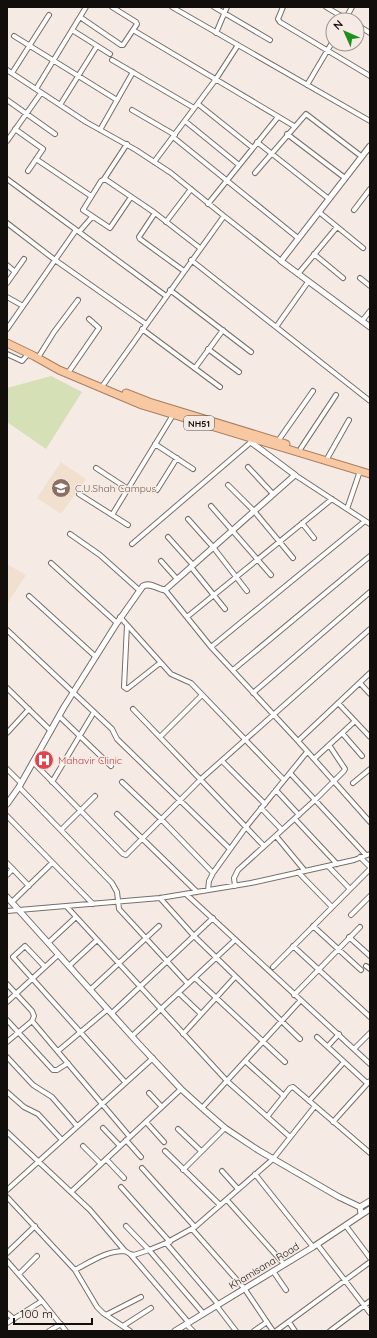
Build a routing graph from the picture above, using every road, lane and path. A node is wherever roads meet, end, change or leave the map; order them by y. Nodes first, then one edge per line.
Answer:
1 (86, 7) edge
2 (112, 7) edge
3 (172, 7) edge
4 (214, 7) edge
5 (227, 7) edge
6 (283, 7) edge
7 (225, 13) junction
8 (49, 15) dead end
9 (80, 17) junction
10 (72, 30) junction
11 (133, 30) junction
12 (216, 32) junction
13 (14, 36) dead end
14 (270, 40) dead end
15 (238, 45) junction
16 (30, 46) junction
17 (97, 46) junction
18 (325, 49) edge
19 (326, 52) edge
20 (330, 52) edge
21 (110, 54) dead end
22 (53, 60) junction
23 (112, 60) dead end
24 (7, 70) edge
25 (133, 72) junction
26 (12, 74) junction
27 (78, 76) junction
28 (370, 76) edge
29 (216, 79) junction
30 (307, 85) junction
31 (36, 89) junction
32 (41, 93) junction
33 (7, 100) edge
34 (117, 100) junction
35 (198, 104) junction
36 (60, 105) junction
37 (194, 108) junction
38 (132, 110) dead end
39 (27, 113) junction
40 (278, 117) junction
41 (185, 121) junction
42 (370, 122) edge
43 (294, 126) junction
44 (15, 129) junction
45 (100, 130) junction
46 (55, 134) dead end
47 (288, 134) junction
48 (174, 136) junction
49 (8, 139) edge
50 (257, 142) junction
51 (127, 144) junction
52 (370, 146) edge
53 (253, 148) junction
54 (271, 153) junction
55 (362, 156) junction
56 (36, 159) junction
57 (154, 162) junction
58 (239, 165) junction
59 (28, 171) dead end
60 (255, 173) dead end
61 (345, 178) junction
62 (7, 179) edge
63 (104, 179) junction
64 (226, 181) junction
65 (191, 189) junction
66 (370, 189) edge
67 (91, 196) junction
68 (131, 197) junction
69 (329, 198) junction
70 (208, 204) junction
71 (354, 210) dead end
72 (319, 212) junction
73 (155, 213) junction
74 (92, 216) junction
75 (224, 216) junction
76 (166, 222) junction
77 (7, 224) edge
78 (337, 226) junction
79 (78, 231) junction
80 (298, 238) junction
81 (200, 248) junction
82 (363, 248) dead end
83 (314, 254) junction
84 (24, 260) dead end
85 (55, 260) junction
86 (191, 260) junction
87 (281, 261) junction
88 (7, 265) edge
89 (184, 271) junction
90 (15, 272) junction
91 (298, 274) junction
92 (343, 278) dead end
93 (360, 278) dead end
94 (308, 282) junction
95 (7, 283) edge
96 (370, 286) edge
97 (170, 290) junction
98 (166, 296) junction
99 (7, 297) edge
100 (78, 300) dead end
101 (23, 306) junction
102 (370, 311) edge
103 (89, 319) dead end
104 (362, 321) junction
105 (146, 324) junction
106 (276, 326) junction
107 (370, 327) edge
108 (7, 328) edge
109 (142, 329) junction
110 (223, 330) junction
111 (7, 343) edge
112 (208, 349) junction
113 (251, 352) dead end
114 (7, 354) edge
115 (34, 355) junction
116 (194, 368) junction
117 (70, 370) junction
118 (239, 372) dead end
119 (102, 386) junction
120 (220, 387) dead end
121 (313, 391) dead end
122 (336, 395) dead end
123 (370, 401) edge
124 (173, 415) junction
125 (349, 420) dead end
126 (252, 441) junction
127 (278, 441) junction
128 (155, 444) junction
129 (301, 448) junction
130 (328, 457) junction
131 (177, 458) junction
132 (96, 468) dead end
133 (248, 468) dead end
134 (193, 469) dead end
135 (370, 470) edge
136 (360, 471) junction
137 (370, 474) edge
138 (295, 475) junction
139 (228, 485) dead end
140 (128, 489) junction
141 (157, 490) dead end
142 (79, 494) dead end
143 (273, 494) junction
144 (332, 499) junction
145 (211, 506) dead end
146 (347, 509) junction
147 (254, 511) junction
148 (112, 515) junction
149 (188, 519) dead end
150 (365, 521) junction
151 (302, 523) junction
152 (370, 524) edge
153 (128, 525) dead end
154 (233, 530) junction
155 (70, 534) dead end
156 (168, 537) dead end
157 (314, 538) dead end
158 (280, 541) junction
159 (132, 544) dead end
160 (213, 547) junction
161 (370, 556) edge
162 (293, 558) dead end
163 (258, 559) junction
164 (161, 561) dead end
165 (51, 563) dead end
166 (192, 566) junction
167 (271, 575) dead end
168 (236, 577) junction
169 (177, 579) junction
170 (139, 590) junction
171 (165, 590) junction
172 (247, 591) dead end
173 (370, 592) edge
174 (214, 595) junction
175 (29, 596) dead end
176 (225, 610) dead end
177 (120, 617) junction
178 (187, 617) junction
179 (116, 623) junction
180 (127, 625) junction
181 (370, 629) edge
182 (7, 630) edge
183 (212, 647) junction
184 (96, 657) junction
185 (160, 662) junction
186 (233, 670) junction
187 (370, 673) edge
188 (360, 683) junction
189 (7, 688) edge
190 (73, 693) junction
191 (253, 693) junction
192 (370, 694) edge
193 (202, 695) junction
194 (338, 703) junction
195 (29, 709) junction
196 (132, 709) dead end
197 (94, 712) junction
198 (273, 714) junction
199 (59, 716) junction
200 (355, 721) junction
201 (51, 730) junction
202 (7, 733) edge
203 (342, 734) junction
204 (80, 736) junction
205 (160, 737) junction
206 (370, 737) edge
207 (245, 740) junction
208 (298, 741) junction
209 (329, 745) junction
210 (307, 752) junction
211 (362, 756) dead end
212 (314, 759) junction
213 (222, 761) junction
214 (33, 762) junction
215 (111, 766) dead end
216 (370, 769) edge
217 (7, 770) edge
218 (290, 773) junction
219 (201, 779) junction
220 (284, 780) junction
221 (52, 782) junction
222 (122, 782) dead end
223 (334, 782) junction
224 (353, 783) dead end
225 (20, 785) junction
226 (276, 790) junction
227 (95, 796) dead end
228 (181, 800) junction
229 (315, 800) junction
230 (7, 804) edge
231 (265, 804) junction
232 (261, 808) junction
233 (80, 811) junction
234 (117, 814) dead end
235 (299, 815) junction
236 (7, 816) edge
237 (295, 818) junction
238 (161, 819) junction
239 (370, 822) edge
240 (246, 827) junction
241 (60, 830) junction
242 (282, 830) junction
243 (276, 836) junction
244 (142, 838) junction
245 (264, 846) junction
246 (230, 849) junction
247 (368, 854) edge
248 (360, 857) junction
249 (7, 863) edge
250 (52, 863) junction
251 (337, 864) junction
252 (328, 866) junction
253 (370, 868) edge
254 (13, 869) junction
255 (305, 871) junction
256 (298, 872) junction
257 (213, 873) junction
258 (7, 875) edge
259 (29, 886) junction
260 (235, 886) junction
261 (350, 889) junction
262 (208, 890) junction
263 (197, 892) junction
264 (186, 894) junction
265 (370, 896) edge
266 (7, 897) edge
267 (160, 898) junction
268 (12, 902) junction
269 (118, 902) junction
270 (93, 904) junction
271 (67, 907) junction
272 (332, 907) junction
273 (7, 911) edge
274 (20, 911) junction
275 (351, 915) dead end
276 (76, 917) junction
277 (213, 918) junction
278 (159, 926) dead end
279 (314, 926) junction
280 (360, 927) dead end
281 (194, 936) junction
282 (349, 937) junction
283 (145, 938) junction
284 (97, 940) junction
285 (235, 940) junction
286 (48, 943) junction
287 (293, 946) junction
288 (337, 949) junction
289 (58, 955) junction
290 (370, 956) edge
291 (216, 958) junction
292 (167, 962) junction
293 (118, 964) junction
294 (69, 966) junction
295 (366, 966) dead end
296 (45, 967) junction
297 (273, 967) dead end
298 (370, 969) edge
299 (318, 970) junction
300 (361, 970) dead end
301 (235, 977) junction
302 (33, 978) junction
303 (195, 978) junction
304 (7, 984) edge
305 (188, 984) junction
306 (139, 987) junction
307 (90, 990) junction
308 (179, 993) junction
309 (16, 994) junction
310 (294, 995) junction
311 (216, 998) junction
312 (300, 1001) junction
313 (7, 1002) edge
314 (161, 1010) junction
315 (110, 1011) junction
316 (201, 1014) junction
317 (370, 1018) edge
318 (7, 1020) edge
319 (32, 1021) junction
320 (281, 1022) junction
321 (81, 1032) junction
322 (19, 1033) junction
323 (370, 1033) edge
324 (183, 1034) junction
325 (339, 1034) junction
326 (132, 1036) junction
327 (317, 1037) dead end
328 (300, 1039) dead end
329 (7, 1042) edge
330 (263, 1042) junction
331 (328, 1046) junction
332 (354, 1049) junction
333 (58, 1051) junction
334 (7, 1058) edge
335 (153, 1058) junction
336 (245, 1061) junction
337 (285, 1062) dead end
338 (344, 1062) junction
339 (68, 1063) junction
340 (370, 1064) edge
341 (227, 1081) junction
342 (125, 1082) junction
343 (369, 1082) edge
344 (181, 1089) junction
345 (7, 1092) edge
346 (149, 1093) dead end
347 (284, 1096) junction
348 (309, 1101) junction
349 (101, 1104) junction
350 (315, 1106) junction
351 (162, 1107) junction
352 (202, 1108) junction
353 (267, 1116) junction
354 (146, 1122) junction
355 (333, 1122) junction
356 (77, 1126) junction
357 (103, 1128) dead end
358 (225, 1128) junction
359 (178, 1129) dead end
360 (7, 1132) edge
361 (130, 1137) junction
362 (290, 1137) junction
363 (62, 1140) junction
364 (126, 1140) junction
365 (164, 1142) dead end
366 (83, 1146) dead end
367 (120, 1146) junction
368 (165, 1151) dead end
369 (201, 1152) junction
370 (370, 1153) edge
371 (141, 1157) dead end
372 (106, 1159) junction
373 (273, 1159) junction
374 (38, 1162) junction
375 (101, 1164) junction
376 (142, 1168) dead end
377 (183, 1170) junction
378 (222, 1171) dead end
379 (255, 1174) junction
380 (124, 1178) dead end
381 (121, 1187) dead end
382 (238, 1189) junction
383 (7, 1190) edge
384 (71, 1192) junction
385 (7, 1197) edge
386 (227, 1200) junction
387 (370, 1201) edge
388 (220, 1205) junction
389 (360, 1207) junction
390 (370, 1209) edge
391 (361, 1214) junction
392 (35, 1226) junction
393 (126, 1226) dead end
394 (346, 1226) junction
395 (194, 1228) junction
396 (168, 1242) junction
397 (315, 1245) junction
398 (126, 1250) junction
399 (149, 1250) junction
400 (7, 1253) edge
401 (130, 1254) junction
402 (37, 1256) dead end
403 (370, 1258) edge
404 (7, 1261) edge
405 (370, 1262) edge
406 (284, 1264) junction
407 (75, 1270) junction
408 (273, 1270) junction
409 (18, 1274) junction
410 (345, 1280) junction
411 (244, 1288) junction
412 (286, 1290) dead end
413 (141, 1297) dead end
414 (42, 1301) junction
415 (370, 1301) edge
416 (217, 1305) junction
417 (364, 1305) junction
418 (151, 1308) dead end
419 (7, 1313) edge
420 (370, 1313) edge
421 (202, 1314) junction
422 (106, 1315) junction
423 (14, 1319) junction
424 (267, 1322) junction
425 (290, 1322) junction
426 (7, 1323) edge
427 (188, 1323) junction
428 (61, 1324) junction
429 (123, 1326) junction
430 (49, 1331) edge
431 (66, 1331) edge
432 (130, 1331) edge
433 (175, 1331) edge
434 (193, 1331) edge
435 (236, 1331) edge
436 (254, 1331) edge
437 (273, 1331) edge
438 (276, 1331) edge
439 (295, 1331) edge
440 (330, 1331) edge

1 - 9 street
2 - 11 street
3 - 12 street
4 - 7 street
5 - 7 street
6 - 18 street
7 - 12 street
7 - 14 street
8 - 16 street
9 - 10 street
9 - 11 street
10 - 17 street
10 - 22 street
11 - 29 street
12 - 15 street
13 - 16 street
15 - 29 street
15 - 30 street
16 - 22 street
16 - 26 street
17 - 21 street
17 - 27 street
19 - 30 street
20 - 28 street
22 - 27 street
22 - 31 street
23 - 25 street
24 - 26 street
25 - 34 street
25 - 37 street
26 - 31 street
27 - 34 street
27 - 36 street
29 - 35 street
29 - 40 street
30 - 42 street
31 - 32 street
32 - 36 street
32 - 39 street
33 - 39 street
34 - 45 street
35 - 37 street
35 - 53 street
36 - 45 street
37 - 41 street
38 - 48 street
39 - 44 street
39 - 46 street
40 - 43 street
40 - 50 street
41 - 48 street
41 - 58 street
43 - 47 street
43 - 55 street
44 - 49 street
44 - 56 street
45 - 51 street
47 - 54 street
47 - 61 street
48 - 57 street
48 - 64 street
50 - 53 street
50 - 54 street
51 - 57 street
51 - 63 street
52 - 55 street
53 - 58 street
54 - 60 street
54 - 69 street
55 - 61 street
56 - 59 street
56 - 67 street
57 - 65 street
58 - 64 street
61 - 69 street
62 - 79 street
63 - 67 street
63 - 68 street
64 - 70 street
64 - 80 street
65 - 70 street
65 - 76 street
66 - 71 street
67 - 74 street
68 - 73 street
68 - 74 street
69 - 72 street
70 - 75 street
72 - 78 street
72 - 80 street
73 - 76 street
73 - 89 street
74 - 79 street
75 - 81 street
75 - 87 street
76 - 81 street
77 - 85 street
78 - 82 street
78 - 83 street
79 - 85 street
79 - 98 street
80 - 87 street
81 - 86 street
83 - 91 street
83 - 92 street
84 - 90 street
85 - 101 street
85 - 105 street
86 - 89 street
86 - 106 street
87 - 91 street
88 - 90 street
89 - 97 street
90 - 95 street
91 - 94 street
93 - 96 street
94 - 104 street
94 - 106 street
97 - 98 street
97 - 110 street
98 - 105 street
99 - 101 street
100 - 115 street
101 - 108 street
102 - 104 street
103 - 117 street
104 - 107 street
105 - 109 street
106 - 123 street
109 - 116 street
109 - 119 street
110 - 112 street
110 - 113 street
111 - 115 highway, NH51
112 - 116 street
112 - 118 street
114 - 115 street
115 - 117 highway, NH51
115 - 119 highway, NH51
116 - 120 street
117 - 119 highway, NH51
119 - 124 highway, NH51
119 - 127 highway, NH51
121 - 127 street
122 - 129 street
124 - 126 highway, NH51
124 - 128 street
125 - 130 street
126 - 136 highway, NH51
126 - 138 street
126 - 159 street
127 - 129 highway, NH51
128 - 131 street
128 - 140 street
129 - 130 highway, NH51
130 - 135 highway, NH51
131 - 134 street
131 - 141 street
132 - 140 street
133 - 143 street
136 - 137 highway, NH51
136 - 146 street
138 - 143 street
138 - 144 street
139 - 147 street
140 - 148 street
142 - 148 street
143 - 147 street
144 - 146 street
144 - 151 street
145 - 154 street
146 - 150 street
147 - 154 street
147 - 158 street
148 - 153 street
149 - 160 street
150 - 152 street
150 - 183 street
151 - 157 street
151 - 158 street
154 - 160 street
154 - 163 street
155 - 170 street
156 - 166 street
158 - 162 street
158 - 163 street
160 - 166 street
160 - 168 street
161 - 186 street
163 - 167 street
163 - 168 street
164 - 169 street
165 - 179 street
166 - 169 street
166 - 174 street
168 - 172 street
168 - 174 street
169 - 171 street
170 - 171 street
170 - 177 street
171 - 178 street
173 - 191 street
174 - 176 street
174 - 178 street
175 - 184 street
177 - 179 street
177 - 180 street
178 - 183 street
179 - 184 street
180 - 185 street
180 - 185 street
181 - 198 street
182 - 190 street
183 - 186 street
184 - 190 street
185 - 193 street
186 - 191 street
187 - 188 street
188 - 192 street
188 - 194 street
189 - 195 street
190 - 197 street
190 - 199 street
191 - 198 street
193 - 205 street
193 - 207 street
194 - 200 street
194 - 208 street
195 - 201 street
195 - 202 street
196 - 205 street
197 - 204 street
197 - 228 street
198 - 207 street
198 - 208 street
199 - 201 street
199 - 204 street
200 - 203 street
200 - 206 street
201 - 214 street
203 - 209 street
203 - 211 street
204 - 215 street
204 - 221 street
205 - 219 street
207 - 213 street
207 - 220 street
208 - 210 street
209 - 212 street
209 - 223 street
210 - 212 street
210 - 218 street
212 - 223 street
213 - 219 street
213 - 231 street
214 - 221 street
214 - 225 street
216 - 224 street
217 - 225 street
218 - 220 street
218 - 229 street
219 - 228 street
219 - 240 street
220 - 226 street
221 - 233 street
222 - 238 street
223 - 229 street
223 - 239 street
225 - 230 street
225 - 241 street
226 - 231 street
226 - 235 street
227 - 233 street
228 - 238 street
228 - 246 street
229 - 235 street
229 - 247 street
231 - 232 street
232 - 240 street
232 - 242 street
233 - 241 street
233 - 244 street
234 - 244 street
235 - 237 street
236 - 250 street
237 - 242 street
237 - 251 street
238 - 244 street
238 - 257 street
240 - 245 street
240 - 246 street
241 - 269 street
242 - 243 street
243 - 245 street
243 - 255 street
244 - 263 street
245 - 260 street
246 - 257 street
247 - 248 street
248 - 251 street
248 - 253 street
249 - 254 street
250 - 259 street
250 - 270 street
251 - 252 street
252 - 255 street
252 - 261 street
253 - 261 street
254 - 258 street
254 - 259 street
255 - 256 street
256 - 260 street
256 - 272 street
257 - 262 street
259 - 268 street
260 - 262 street
261 - 272 street
262 - 263 street
263 - 264 street
264 - 267 street
264 - 277 street
265 - 275 street
266 - 268 street
267 - 269 street
267 - 281 street
268 - 274 street
269 - 270 street
269 - 283 street
270 - 271 street
271 - 274 street
271 - 276 street
272 - 279 street
273 - 274 street
274 - 286 street
276 - 284 street
276 - 286 street
277 - 281 street
277 - 285 street
278 - 283 street
279 - 287 street
279 - 288 street
280 - 282 street
281 - 291 street
281 - 292 street
282 - 288 street
282 - 290 street
283 - 292 street
283 - 293 street
284 - 293 street
284 - 294 street
285 - 291 street
285 - 310 street
286 - 289 street
287 - 297 street
287 - 299 street
288 - 299 street
288 - 300 street
289 - 294 street
289 - 296 street
291 - 301 street
291 - 303 street
292 - 305 street
292 - 306 street
293 - 306 street
293 - 307 street
294 - 307 street
295 - 298 street
296 - 302 street
296 - 302 street
299 - 310 street
299 - 317 street
301 - 311 street
301 - 320 street
302 - 309 street
302 - 321 street
303 - 305 street
303 - 311 street
304 - 309 street
305 - 308 street
306 - 314 street
306 - 315 street
307 - 315 street
308 - 314 street
308 - 316 street
309 - 313 street
309 - 319 street
310 - 312 street
311 - 316 street
311 - 330 street
312 - 320 street
312 - 325 street
314 - 324 street
314 - 326 street
315 - 321 street
315 - 326 street
316 - 324 street
318 - 322 street
319 - 322 street
319 - 333 street
320 - 328 street
320 - 330 street
321 - 333 street
321 - 342 street
322 - 329 street
322 - 339 street
323 - 332 street
324 - 341 street
325 - 331 street
325 - 332 street
326 - 335 street
327 - 331 street
330 - 336 street
330 - 337 street
331 - 338 street
332 - 340 street
333 - 339 street
334 - 356 street
335 - 342 street
335 - 344 street
336 - 341 street
336 - 347 street
338 - 343 street
338 - 348 street
339 - 349 street
341 - 352 street
341 - 353 street
342 - 349 street
343 - 355 street
344 - 351 street
344 - 352 street
345 - 363 street
346 - 351 street
347 - 348 street
347 - 353 street
348 - 350 street
349 - 356 street
349 - 361 street
350 - 355 street
350 - 362 street
351 - 354 street
352 - 358 street
353 - 362 street
354 - 361 street
354 - 365 street
355 - 370 street
356 - 363 street
357 - 367 street
358 - 369 street
358 - 373 street
359 - 369 street
360 - 374 street
361 - 364 street
362 - 373 street
363 - 374 street
364 - 367 street
364 - 371 street
366 - 375 street
367 - 372 street
368 - 377 street
369 - 377 street
372 - 375 street
372 - 380 street
373 - 379 street
373 - 389 street
374 - 383 street
374 - 384 street
375 - 384 street
376 - 395 street
377 - 388 street
378 - 382 street
379 - 382 street
379 - 397 street
381 - 396 street
382 - 386 street
384 - 398 street
385 - 392 street
386 - 388 street
386 - 406 street
387 - 389 street
388 - 395 street
389 - 391 street
390 - 391 street, Khamisana Road
391 - 394 street, Khamisana Road
392 - 400 street
392 - 407 street
393 - 399 street
394 - 397 street, Khamisana Road
394 - 403 street
395 - 396 street
395 - 411 street
396 - 399 street
396 - 416 street
397 - 406 street, Khamisana Road
397 - 410 street
398 - 401 street
398 - 407 street
399 - 401 street
399 - 421 street
401 - 427 street
402 - 409 street
404 - 409 street
405 - 410 street
406 - 408 street, Khamisana Road
407 - 422 street
408 - 411 street, Khamisana Road
408 - 412 street
409 - 414 street
410 - 417 street
410 - 425 street
411 - 416 street, Khamisana Road
411 - 424 street
413 - 422 street
414 - 423 street
414 - 428 street
415 - 417 street
416 - 421 street, Khamisana Road
416 - 435 street
417 - 420 street
417 - 440 street
418 - 429 street
419 - 423 street
421 - 427 street, Khamisana Road
422 - 429 street
423 - 426 street
424 - 436 street
424 - 437 street
425 - 438 street
425 - 439 street
427 - 433 street, Khamisana Road
427 - 434 street
428 - 430 street
428 - 431 street
429 - 432 street

